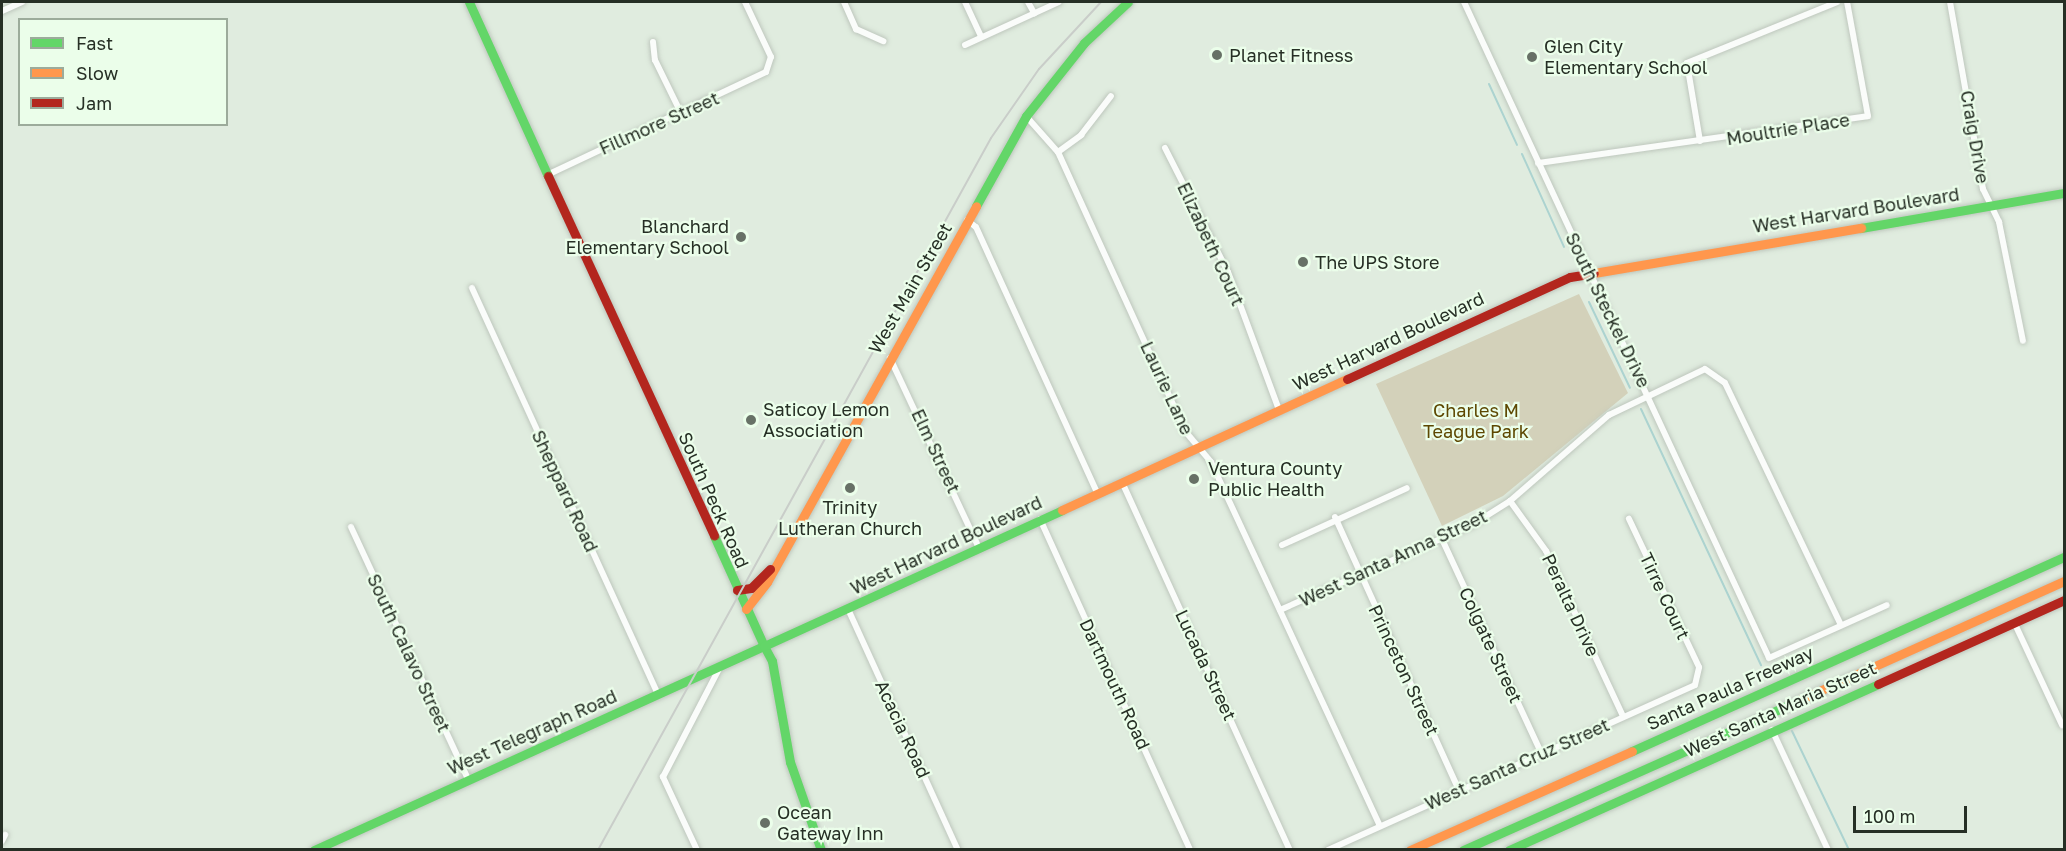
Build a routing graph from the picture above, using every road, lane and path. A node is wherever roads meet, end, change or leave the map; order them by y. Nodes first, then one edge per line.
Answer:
1 (22, 2) edge
2 (470, 2) edge
3 (745, 2) edge
4 (844, 2) edge
5 (965, 2) edge
6 (1028, 2) edge
7 (1059, 2) edge
8 (1128, 2) edge
9 (1464, 2) edge
10 (1838, 2) edge
11 (1847, 2) edge
12 (1950, 2) edge
13 (2, 11) edge
14 (1034, 13) junction
15 (981, 37) junction
16 (883, 41) dead end
17 (653, 42) dead end
18 (965, 45) dead end
19 (1111, 96) dead end
20 (681, 113) junction
21 (1026, 116) junction
22 (1700, 141) junction
23 (1165, 148) dead end
24 (1058, 152) junction
25 (1538, 163) junction
26 (547, 175) junction
27 (2064, 193) edge
28 (1991, 205) junction
29 (967, 220) junction
30 (1588, 273) junction
31 (472, 288) dead end
32 (2023, 340) dead end
33 (889, 357) junction
34 (1647, 394) junction
35 (1279, 410) junction
36 (1198, 448) junction
37 (1122, 481) junction
38 (1407, 488) dead end
39 (1098, 492) junction
40 (1510, 501) junction
41 (1335, 517) junction
42 (1040, 519) junction
43 (1629, 519) dead end
44 (351, 527) dead end
45 (1441, 537) junction
46 (1282, 545) dead end
47 (979, 548) junction
48 (2064, 557) edge
49 (778, 561) junction
50 (1360, 574) junction
51 (2064, 581) edge
52 (737, 590) junction
53 (2064, 600) edge
54 (1887, 604) dead end
55 (746, 609) junction
56 (848, 609) junction
57 (1280, 610) junction
58 (2014, 622) junction
59 (1841, 625) junction
60 (764, 646) junction
61 (721, 665) junction
62 (1700, 673) joint
63 (658, 695) junction
64 (1623, 716) junction
65 (2062, 725) dead end
66 (1772, 730) junction
67 (1541, 752) junction
68 (468, 778) junction
69 (1459, 790) junction
70 (1380, 826) junction
71 (314, 849) edge
72 (697, 849) edge
73 (821, 849) edge
74 (958, 849) edge
75 (1190, 849) edge
76 (1290, 849) edge
77 (1328, 849) edge
78 (1410, 849) edge
79 (1463, 849) edge
80 (1509, 849) edge
81 (1828, 849) edge

1 - 13 street
2 - 26 main road, South Peck Road
3 - 20 street, Fillmore Street
4 - 16 street
5 - 15 street
6 - 14 street
7 - 14 street
8 - 21 main road, West Main Street
9 - 25 street, South Steckel Drive
10 - 22 street, Moultrie Place
11 - 22 street, Moultrie Place
12 - 28 street, Craig Drive
14 - 15 street
15 - 18 street
17 - 20 street
19 - 24 street
20 - 26 street, Fillmore Street
21 - 24 street, Laurie Lane
21 - 29 main road, West Main Street
22 - 25 street, Moultrie Place
23 - 35 street, Elizabeth Court
24 - 36 street, Laurie Lane
25 - 30 street, South Steckel Drive
26 - 52 main road, South Peck Road
27 - 28 main road, West Harvard Boulevard
28 - 30 main road, West Harvard Boulevard
28 - 32 street, Craig Drive
29 - 33 main road, West Main Street
29 - 39 street
30 - 34 street, South Steckel Drive
30 - 35 main road, West Harvard Boulevard
31 - 63 street, Sheppard Road
33 - 47 street, Elm Street
33 - 49 main road, West Main Street
34 - 40 street, West Santa Anna Street
34 - 59 street, South Steckel Drive
34 - 59 street
35 - 36 main road, West Harvard Boulevard
36 - 37 main road, West Harvard Boulevard
36 - 57 street, Laurie Lane
37 - 39 main road, West Harvard Boulevard
37 - 76 street, Lucada Street
38 - 41 street
39 - 42 main road, West Harvard Boulevard
40 - 45 street, West Santa Anna Street
40 - 64 street, Peralta Drive
41 - 46 street
41 - 50 street, Princeton Street
42 - 47 main road, West Harvard Boulevard
42 - 75 street, Dartmouth Road
43 - 62 street, Tirre Court
44 - 68 street, South Calavo Street
45 - 50 street, West Santa Anna Street
45 - 67 street, Colgate Street
47 - 56 main road, West Harvard Boulevard
48 - 78 main road, Santa Paula Freeway
49 - 52 main road
49 - 55 main road, West Main Street
50 - 57 street, West Santa Anna Street
50 - 69 street, Princeton Street
51 - 79 main road
52 - 55 main road, South Peck Road
53 - 58 main road, West Santa Maria Street
54 - 59 street
55 - 60 main road, South Peck Road
56 - 60 main road, West Harvard Boulevard
56 - 74 street, Acacia Road
57 - 70 street, Laurie Lane
58 - 65 street
58 - 66 main road, West Santa Maria Street
60 - 61 main road, West Telegraph Road
60 - 73 main road, South Peck Road
61 - 63 main road, West Telegraph Road
61 - 72 street
62 - 64 street, West Santa Cruz Street
63 - 68 main road, West Telegraph Road
64 - 67 street, West Santa Cruz Street
66 - 80 main road, West Santa Maria Street
66 - 81 street
67 - 69 street, West Santa Cruz Street
68 - 71 main road, West Telegraph Road
69 - 70 street, West Santa Cruz Street
70 - 77 street, West Santa Cruz Street

